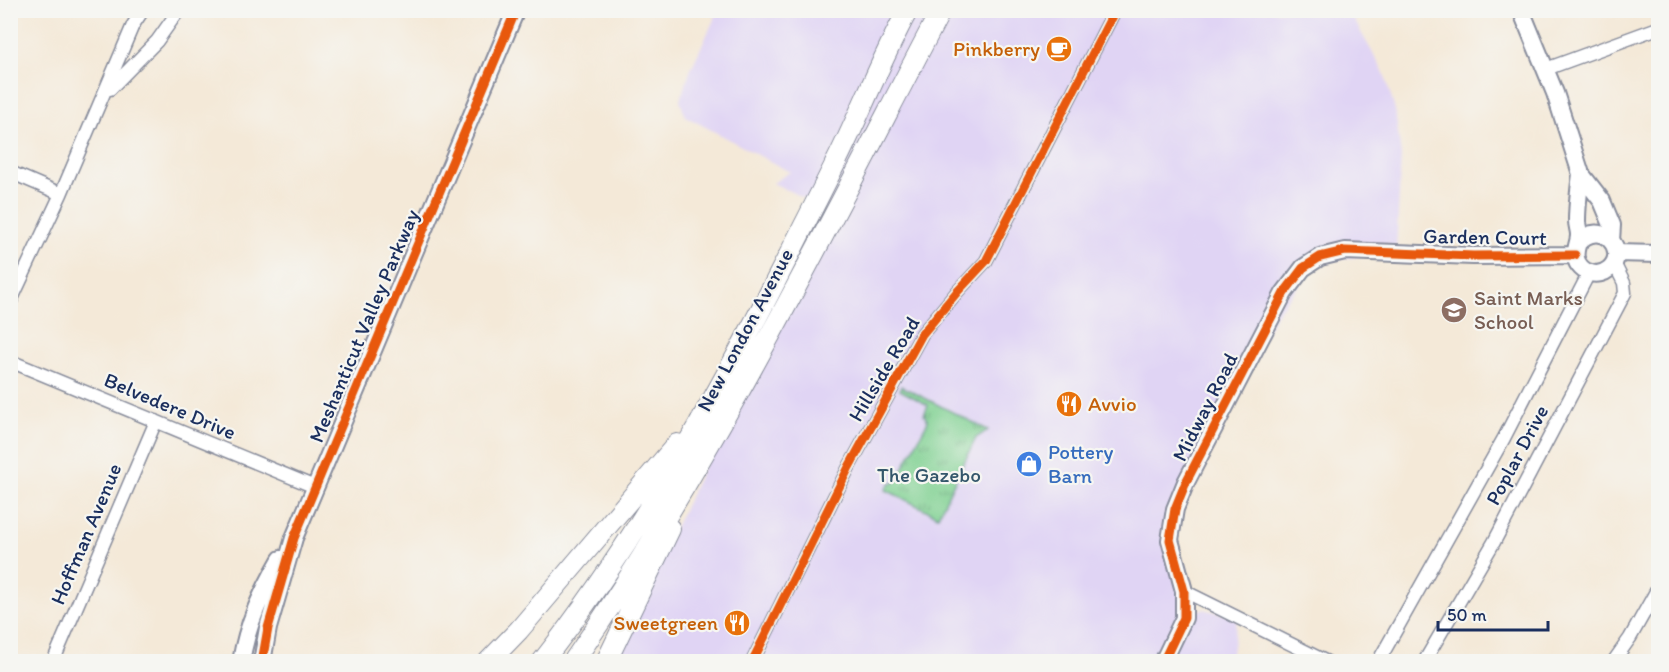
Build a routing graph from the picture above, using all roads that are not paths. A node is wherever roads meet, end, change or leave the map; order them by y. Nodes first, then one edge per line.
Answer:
1 (143, 10) edge
2 (179, 10) edge
3 (516, 10) edge
4 (908, 10) edge
5 (941, 10) edge
6 (1115, 10) edge
7 (1521, 10) edge
8 (1659, 28) edge
9 (1546, 69) junction
10 (105, 94) junction
11 (10, 172) edge
12 (1581, 174) junction
13 (61, 194) junction
14 (1577, 249) junction
15 (1614, 252) junction
16 (1395, 254) joint
17 (1659, 254) edge
18 (1589, 273) junction
19 (10, 303) edge
20 (10, 361) edge
21 (703, 415) junction
22 (156, 421) junction
23 (697, 468) junction
24 (315, 487) junction
25 (294, 538) junction
26 (1659, 588) edge
27 (1184, 591) junction
28 (52, 662) edge
29 (241, 662) edge
30 (262, 662) edge
31 (488, 662) edge
32 (542, 662) edge
33 (573, 662) edge
34 (606, 662) edge
35 (752, 662) edge
36 (1163, 662) edge
37 (1327, 662) edge
38 (1378, 662) edge
39 (1424, 662) edge
40 (1613, 662) edge

1 - 10 street
2 - 10 street
3 - 24 street, Meshanticut Valley Parkway
4 - 21 main road, New London Avenue
5 - 23 main road, New London Avenue
6 - 35 street, Hillside Road
7 - 9 street
8 - 9 street
9 - 12 street
10 - 13 street
11 - 13 street
12 - 14 street
12 - 15 street
13 - 19 street
14 - 15 street
14 - 16 street, Garden Court
14 - 18 street
15 - 17 street
15 - 18 street
15 - 39 street, Poplar Drive
16 - 27 street, Midway Road
18 - 38 street, Poplar Drive
20 - 22 street, Belvedere Drive
21 - 31 main road
21 - 32 main road, New London Avenue
22 - 24 street, Belvedere Drive
22 - 28 street, Hoffman Avenue
23 - 33 main road, New London Avenue
23 - 34 main road
24 - 25 street, Meshanticut Valley Parkway
25 - 29 street, Meshanticut Valley Parkway
25 - 30 street, Meshanticut Valley Parkway
26 - 40 street
27 - 36 street, Midway Road
27 - 37 street

